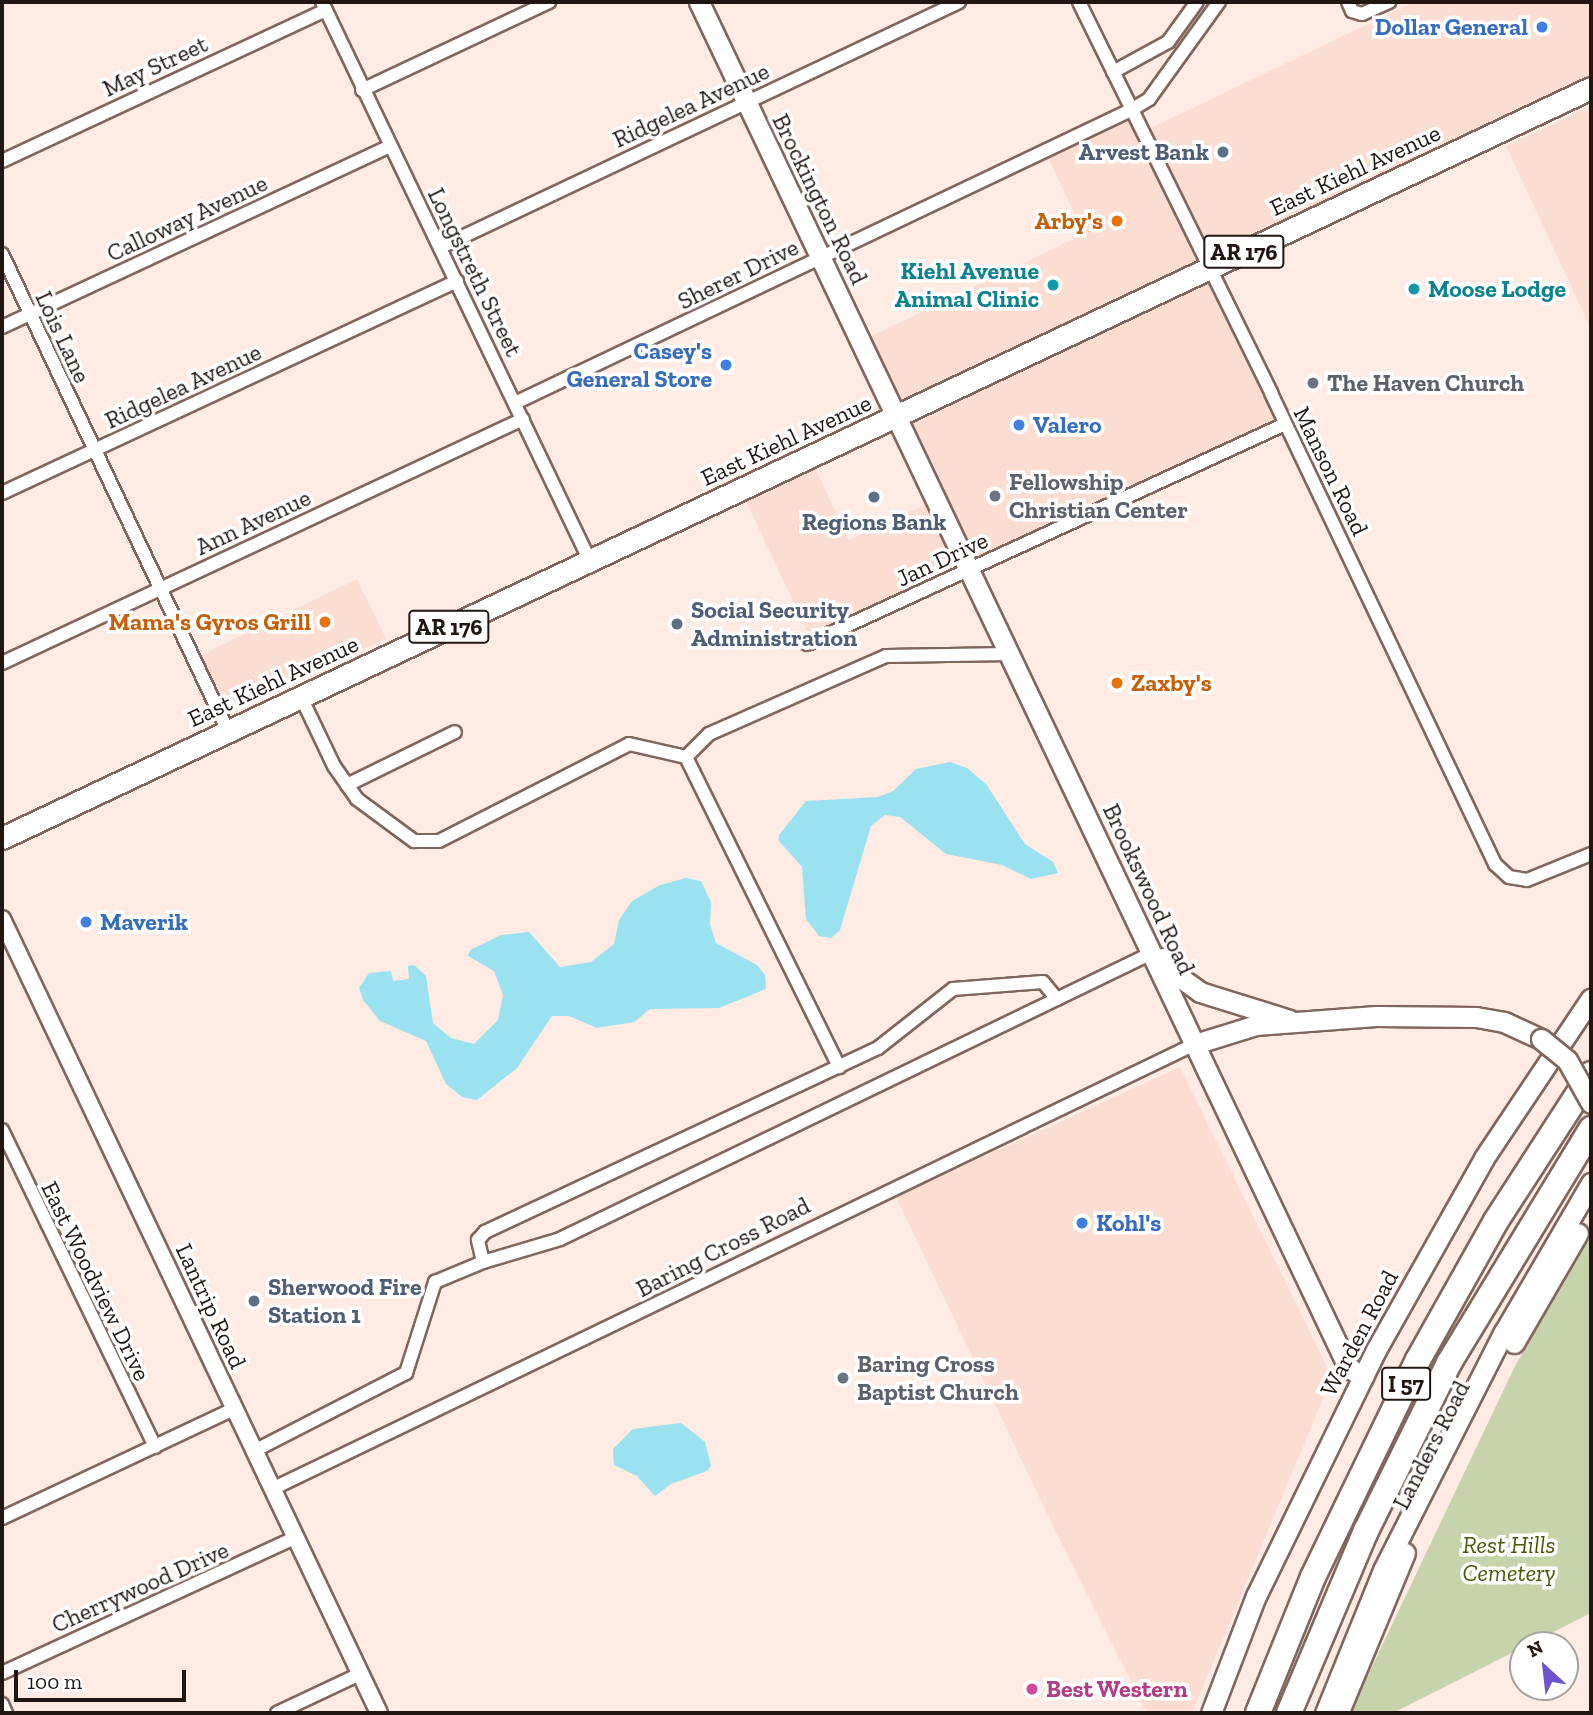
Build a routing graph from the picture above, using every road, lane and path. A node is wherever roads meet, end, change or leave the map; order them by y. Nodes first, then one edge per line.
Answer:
1 (549, 2) edge
2 (699, 2) edge
3 (959, 2) edge
4 (1079, 2) edge
5 (1197, 2) edge
6 (1219, 2) edge
7 (1348, 2) edge
8 (1389, 2) edge
9 (324, 6) edge
10 (1176, 32) junction
11 (1190, 43) junction
12 (1156, 52) junction
13 (1170, 70) junction
14 (1113, 72) junction
15 (1591, 88) edge
16 (362, 90) junction
17 (747, 102) junction
18 (1131, 110) junction
19 (390, 146) junction
20 (2, 161) edge
21 (441, 247) junction
22 (2, 254) edge
23 (821, 257) junction
24 (1208, 269) junction
25 (457, 281) junction
26 (30, 314) junction
27 (2, 327) edge
28 (515, 403) junction
29 (897, 417) junction
30 (523, 419) junction
31 (1285, 424) junction
32 (94, 451) junction
33 (2, 494) edge
34 (590, 561) junction
35 (970, 569) junction
36 (158, 589) junction
37 (807, 644) dead end
38 (1009, 654) junction
39 (2, 663) edge
40 (301, 697) junction
41 (228, 731) junction
42 (455, 732) dead end
43 (687, 757) junction
44 (347, 785) junction
45 (2, 838) edge
46 (1591, 854) edge
47 (2, 919) edge
48 (1141, 929) junction
49 (1152, 953) junction
50 (1591, 998) edge
51 (1057, 999) junction
52 (1294, 1022) junction
53 (1195, 1044) junction
54 (839, 1067) junction
55 (1591, 1074) edge
56 (1591, 1103) edge
57 (1591, 1129) edge
58 (2, 1132) edge
59 (1591, 1156) edge
60 (1591, 1183) edge
61 (1542, 1205) junction
62 (1591, 1211) edge
63 (483, 1262) junction
64 (1363, 1377) junction
65 (234, 1409) junction
66 (155, 1447) junction
67 (254, 1451) junction
68 (271, 1489) junction
69 (2, 1518) edge
70 (295, 1538) junction
71 (2, 1673) edge
72 (360, 1675) junction
73 (2, 1704) edge
74 (6, 1713) edge
75 (277, 1713) edge
76 (379, 1713) edge
77 (1211, 1713) edge
78 (1258, 1713) edge
79 (1289, 1713) edge
80 (1325, 1713) edge
81 (1338, 1713) edge

1 - 16 street
2 - 17 main road, Brockington Road
3 - 17 street, Ridgelea Avenue
4 - 14 street, Manson Road
5 - 10 street
6 - 11 street, Sherer Drive
7 - 8 street
9 - 16 street, Longstreth Street
9 - 20 street, May Street
10 - 11 street
10 - 12 street
11 - 13 street, Sherer Drive
12 - 13 street
12 - 14 street
13 - 18 street, Sherer Drive
14 - 18 street, Manson Road
15 - 24 main road, East Kiehl Avenue / AR 176
16 - 19 street, Longstreth Street
17 - 21 street, Ridgelea Avenue
17 - 23 main road, Brockington Road
18 - 23 street, Sherer Drive
18 - 24 street, Manson Road
19 - 21 street, Longstreth Street
19 - 26 street, Calloway Avenue
21 - 25 street, Longstreth Street
22 - 26 street, Lois Lane
23 - 28 street, Sherer Drive
23 - 29 main road, Brockington Road
24 - 29 main road, East Kiehl Avenue / AR 176
24 - 31 street, Manson Road
25 - 28 street, Longstreth Street
25 - 32 street, Ridgelea Avenue
26 - 27 street, Calloway Avenue
26 - 32 street, Lois Lane
28 - 30 street, Longstreth Street
29 - 34 main road, East Kiehl Avenue / AR 176
29 - 35 main road, Brookswood Road
30 - 34 street, Longstreth Street
30 - 36 street, Ann Avenue
31 - 35 street, Jan Drive
31 - 46 street, Manson Road
32 - 33 street, Ridgelea Avenue
32 - 36 street, Lois Lane
34 - 40 main road, East Kiehl Avenue / AR 176
35 - 37 street, Jan Drive
35 - 38 main road, Brookswood Road
36 - 39 street, Ann Avenue
36 - 41 street, Lois Lane
38 - 43 street
38 - 48 main road, Brookswood Road
40 - 41 main road, East Kiehl Avenue / AR 176
40 - 44 street
41 - 45 main road, East Kiehl Avenue / AR 176
42 - 44 street
43 - 44 street
43 - 54 street
47 - 65 street, Lantrip Road
48 - 49 main road, Brookswood Road
48 - 52 main road
49 - 51 street
49 - 53 main road, Brookswood Road
50 - 64 main road, Warden Road
51 - 54 street
51 - 63 street
52 - 53 main road
52 - 56 main road, bridge
53 - 64 main road, Brookswood Road
53 - 68 street, Baring Cross Road
54 - 63 street
55 - 78 highway, I 57
57 - 61 highway, I 57
58 - 66 street, East Woodview Drive
59 - 61 highway
60 - 80 main road
61 - 79 highway, I 57
62 - 81 main road, Landers Road
63 - 67 street
64 - 77 main road, Warden Road
65 - 66 street
65 - 67 street, Lantrip Road
66 - 69 street
67 - 68 street, Lantrip Road
68 - 70 street, Lantrip Road
70 - 71 street, Cherrywood Drive
70 - 72 street, Lantrip Road
72 - 75 street
72 - 76 street, Lantrip Road
73 - 74 street

